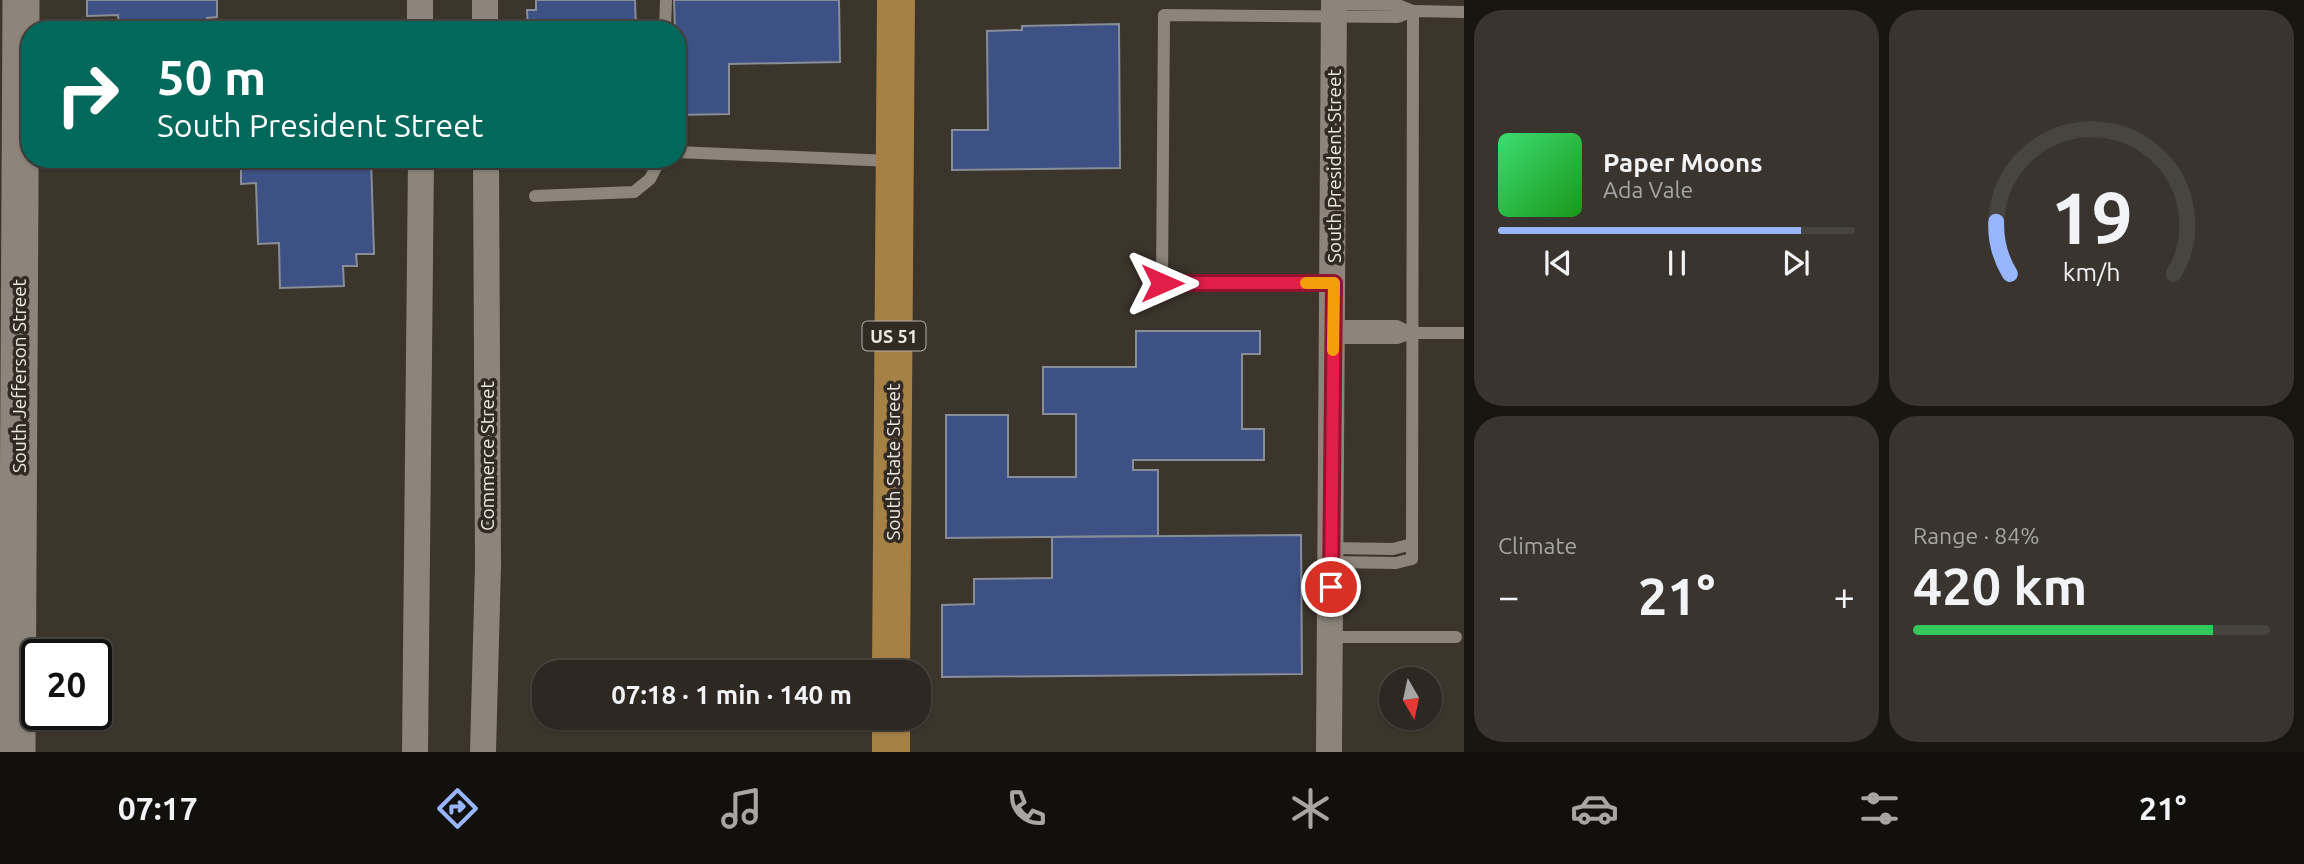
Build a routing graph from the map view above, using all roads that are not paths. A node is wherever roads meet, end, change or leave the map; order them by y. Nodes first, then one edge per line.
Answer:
1 (22, 0) edge
2 (420, 0) edge
3 (485, 0) edge
4 (666, 0) edge
5 (897, 0) edge
6 (1334, 7) edge
7 (1413, 11) junction
8 (1464, 12) edge
9 (22, 21) edge
10 (420, 21) edge
11 (485, 21) edge
12 (665, 21) edge
13 (686, 152) edge
14 (895, 161) junction
15 (23, 168) edge
16 (421, 168) edge
17 (486, 168) edge
18 (656, 168) edge
19 (535, 196) dead end
20 (1334, 283) junction
21 (1333, 332) junction
22 (1411, 332) junction
23 (1464, 333) edge
24 (10, 441) edge
25 (1412, 544) junction
26 (1331, 555) junction
27 (1331, 637) junction
28 (1456, 637) dead end
29 (891, 660) edge
30 (891, 730) edge
31 (18, 752) edge
32 (415, 752) edge
33 (482, 752) edge
34 (891, 752) edge
35 (1329, 752) edge

1 - 9 street, South Jefferson Street
2 - 10 street
3 - 11 street
4 - 12 lane
5 - 14 main road, South State Street / US 51
6 - 7 lane
6 - 20 street, South President Street
6 - 20 lane
7 - 8 lane
7 - 22 lane
13 - 14 lane
14 - 29 main road, South State Street / US 51
15 - 24 street, South Jefferson Street
16 - 32 street
17 - 33 street, Commerce Street
18 - 19 lane
20 - 21 street, South President Street
21 - 22 lane
21 - 26 street, South President Street
22 - 23 lane
22 - 25 lane
24 - 31 street, South Jefferson Street
25 - 26 lane
25 - 26 lane
26 - 27 street, South President Street
27 - 28 lane
27 - 35 street, South President Street
30 - 34 main road

